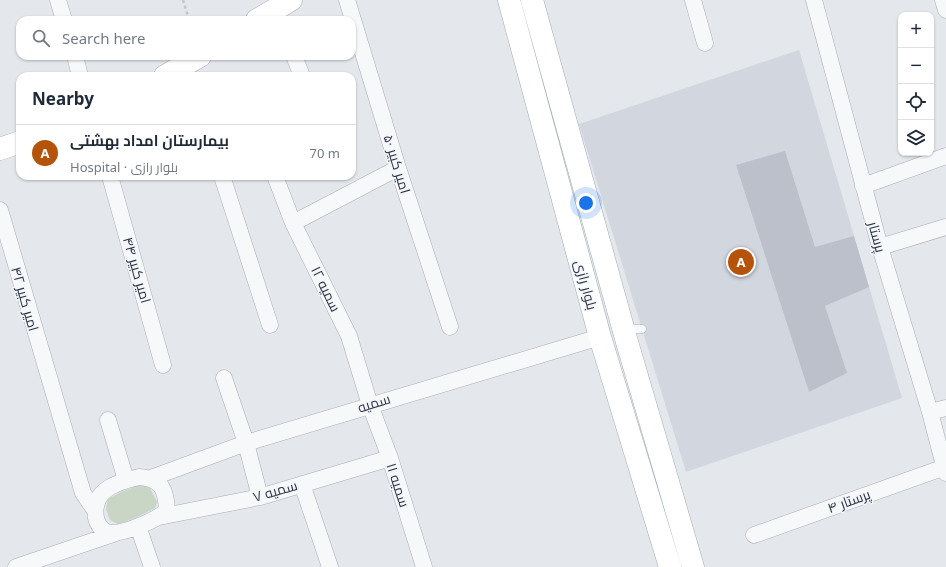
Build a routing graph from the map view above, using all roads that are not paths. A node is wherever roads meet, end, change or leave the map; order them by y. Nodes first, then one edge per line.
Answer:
1 (58, 0) edge
2 (347, 0) edge
3 (509, 0) edge
4 (532, 0) edge
5 (693, 0) edge
6 (814, 0) edge
7 (944, 0) edge
8 (946, 10) edge
9 (63, 16) edge
10 (352, 16) edge
11 (356, 30) edge
12 (705, 44) dead end
13 (547, 58) junction
14 (75, 60) edge
15 (296, 60) edge
16 (526, 64) junction
17 (192, 65) edge
18 (79, 72) edge
19 (175, 72) edge
20 (300, 72) edge
21 (16, 143) edge
22 (0, 149) edge
23 (937, 156) edge
24 (398, 168) junction
25 (111, 180) edge
26 (223, 180) edge
27 (277, 180) edge
28 (863, 186) junction
29 (0, 210) edge
30 (293, 223) junction
31 (946, 227) edge
32 (880, 247) junction
33 (270, 325) dead end
34 (450, 327) dead end
35 (600, 337) junction
36 (163, 365) dead end
37 (224, 378) dead end
38 (370, 404) junction
39 (946, 408) edge
40 (930, 412) junction
41 (108, 420) dead end
42 (246, 443) junction
43 (390, 458) junction
44 (945, 470) edge
45 (151, 478) junction
46 (126, 480) junction
47 (302, 484) junction
48 (260, 497) junction
49 (94, 509) junction
50 (677, 514) junction
51 (159, 517) junction
52 (657, 521) junction
53 (138, 526) junction
54 (116, 533) junction
55 (754, 535) dead end
56 (16, 567) edge
57 (152, 567) edge
58 (330, 567) edge
59 (424, 567) edge
60 (670, 567) edge
61 (693, 567) edge

1 - 9 street
2 - 10 street, امیر کبیر ۵۰
3 - 16 main road, بلوار رازی
4 - 13 main road, بلوار رازی
5 - 12 street
6 - 28 street, پرستار
7 - 8 street
11 - 24 street, امیر کبیر ۵۰
13 - 16 main road
13 - 50 main road, بلوار رازی
14 - 18 street
15 - 20 street
16 - 35 main road, بلوار رازی
17 - 19 main road
21 - 22 main road
23 - 28 street
24 - 30 street
24 - 34 street, امیر کبیر ۵۰
25 - 36 street, امیر کبیر ۴۴
26 - 33 street
27 - 30 street, سمیه ۱۲
28 - 32 street, پرستار
29 - 49 street, امیر کبیر ۴۲
30 - 38 street, سمیه ۱۲
31 - 32 street
32 - 40 street, پرستار
35 - 38 street, سمیه
35 - 52 main road, بلوار رازی
37 - 42 street
38 - 42 street, سمیه
38 - 43 street, سمیه ۱۱
39 - 40 street
40 - 44 street, پرستار
41 - 46 street
42 - 45 street, سمیه
42 - 48 street
43 - 47 street, سمیه ۷
43 - 59 street, سمیه ۱۱
44 - 55 street, پرستار ۴
45 - 46 street
45 - 51 street
46 - 49 street
47 - 48 street, سمیه ۷
47 - 58 street
48 - 51 street, سمیه ۷
49 - 54 street
50 - 52 main road
50 - 61 main road, بلوار رازی
51 - 53 street
52 - 60 main road, بلوار رازی
53 - 54 street
53 - 57 street
54 - 56 street

